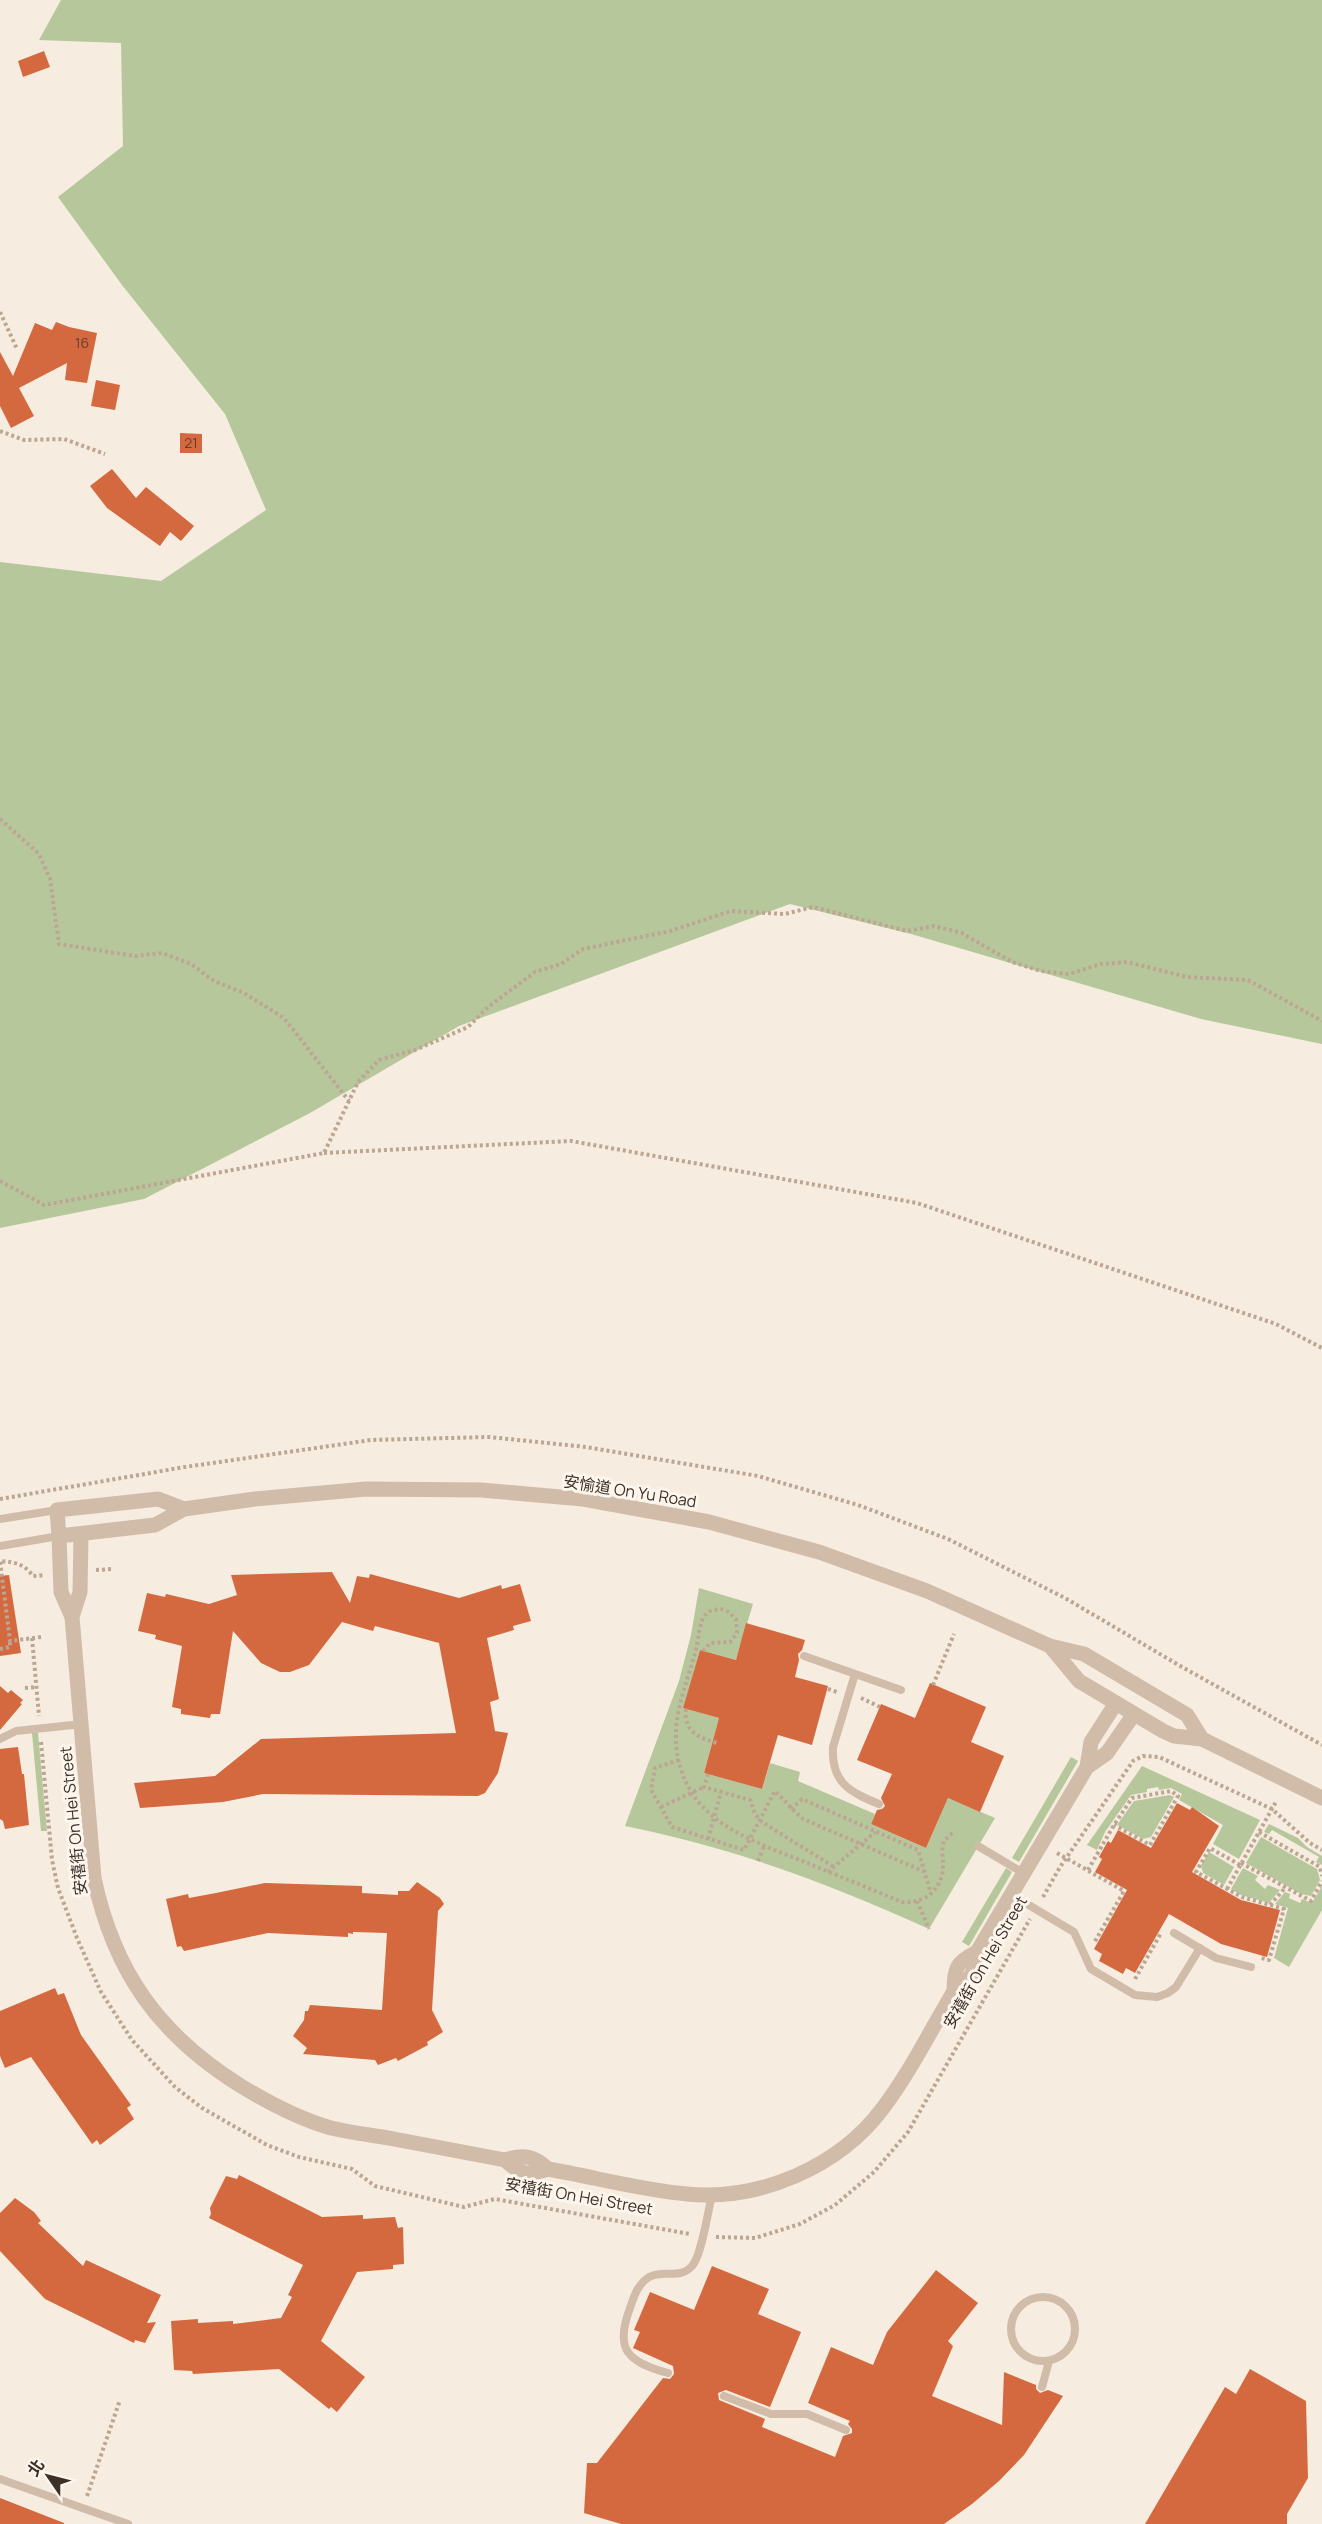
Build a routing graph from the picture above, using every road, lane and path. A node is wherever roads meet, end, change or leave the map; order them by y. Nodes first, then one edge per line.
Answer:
1 (0, 312) edge
2 (17, 349) dead end
3 (0, 431) edge
4 (105, 454) dead end
5 (0, 819) edge
6 (1322, 1021) edge
7 (349, 1101) junction
8 (324, 1152) junction
9 (0, 1181) edge
10 (1322, 1348) edge
11 (91, 1483) dead end
12 (0, 1499) edge
13 (80, 1508) junction
14 (184, 1509) junction
15 (57, 1510) junction
16 (0, 1519) edge
17 (81, 1534) junction
18 (59, 1536) junction
19 (0, 1546) edge
20 (113, 1569) dead end
21 (96, 1570) dead end
22 (46, 1575) dead end
23 (72, 1617) junction
24 (954, 1635) dead end
25 (41, 1637) dead end
26 (32, 1638) junction
27 (10, 1641) junction
28 (1050, 1646) junction
29 (0, 1648) edge
30 (703, 1651) dead end
31 (804, 1656) dead end
32 (855, 1674) junction
33 (1130, 1681) junction
34 (933, 1684) dead end
35 (36, 1687) junction
36 (25, 1688) dead end
37 (901, 1690) dead end
38 (1148, 1692) junction
39 (1116, 1703) junction
40 (686, 1709) dead end
41 (1134, 1714) junction
42 (39, 1720) dead end
43 (82, 1724) junction
44 (41, 1737) dead end
45 (0, 1739) edge
46 (1202, 1739) junction
47 (717, 1743) dead end
48 (679, 1760) junction
49 (1087, 1767) junction
50 (708, 1774) dead end
51 (704, 1787) junction
52 (692, 1792) junction
53 (721, 1792) junction
54 (1322, 1798) edge
55 (1277, 1800) dead end
56 (879, 1804) dead end
57 (660, 1807) junction
58 (791, 1809) junction
59 (1272, 1809) junction
60 (714, 1818) junction
61 (760, 1820) junction
62 (1114, 1825) junction
63 (955, 1831) dead end
64 (875, 1832) junction
65 (1259, 1832) junction
66 (708, 1839) junction
67 (749, 1840) junction
68 (861, 1844) junction
69 (764, 1845) junction
70 (978, 1846) dead end
71 (1322, 1850) edge
72 (1057, 1853) dead end
73 (1066, 1858) junction
74 (758, 1861) dead end
75 (1240, 1864) junction
76 (834, 1867) junction
77 (1088, 1870) junction
78 (828, 1872) junction
79 (925, 1872) junction
80 (1025, 1874) junction
81 (1322, 1876) edge
82 (1322, 1881) edge
83 (1285, 1888) junction
84 (1227, 1889) junction
85 (931, 1894) junction
86 (1012, 1895) junction
87 (917, 1901) junction
88 (1270, 1905) junction
89 (1036, 1909) junction
90 (1165, 1926) dead end
91 (929, 1929) dead end
92 (1174, 1934) dead end
93 (1091, 1947) dead end
94 (1200, 1948) junction
95 (1260, 1957) dead end
96 (1251, 1967) dead end
97 (1133, 1983) dead end
98 (712, 2194) junction
99 (698, 2236) junction
100 (1048, 2361) junction
101 (668, 2373) dead end
102 (1042, 2387) dead end
103 (724, 2396) dead end
104 (120, 2400) dead end
105 (846, 2430) dead end
106 (0, 2479) edge
107 (82, 2508) junction
108 (128, 2524) edge

1 - 2 path
3 - 4 path
5 - 7 path
6 - 7 path
7 - 8 path
8 - 9 path
8 - 10 path
11 - 12 path
13 - 14 street
13 - 15 street
13 - 17 street
14 - 17 street, 安愉道 On Yu Road
14 - 28 street, 安愉道 On Yu Road
15 - 16 lane
15 - 18 street, 安禧街 On Hei Street
17 - 18 street, 安愉道 On Yu Road
17 - 23 street, 安禧街 On Hei Street
18 - 19 lane, 安愉道 On Yu Road
18 - 23 street, 安禧街 On Hei Street
20 - 21 path
22 - 27 path
23 - 43 street, 安禧街 On Hei Street
24 - 34 path
25 - 26 path
26 - 27 path
26 - 35 path
27 - 29 path
28 - 33 street, 安愉道 On Yu Road
28 - 39 street, 安愉道 On Yu Road
30 - 48 path
31 - 32 lane
32 - 37 lane
32 - 56 lane
33 - 38 street, 安愉道 On Yu Road
33 - 39 street, 安禧街 On Hei Street
35 - 36 path
35 - 42 path
38 - 41 street, 安禧街 On Hei Street
38 - 46 street, 安愉道 On Yu Road
39 - 41 street, 安愉道 On Yu Road
39 - 49 street, 安禧街 On Hei Street
40 - 47 path
41 - 46 street, 安愉道 On Yu Road
41 - 49 street, 安禧街 On Hei Street
43 - 45 lane
43 - 98 street, 安禧街 On Hei Street
44 - 99 path, 安禧街 On Hei Street
46 - 54 street, 安愉道 On Yu Road
48 - 52 path
48 - 57 path
49 - 80 street, 安禧街 On Hei Street
50 - 51 path
51 - 52 path
51 - 53 path
52 - 57 path
52 - 60 path
53 - 60 path
53 - 61 path
55 - 59 path
57 - 66 path
58 - 61 path
58 - 64 path
58 - 68 path
59 - 65 path
59 - 71 path
59 - 73 path, 安禧街 On Hei Street
60 - 66 path
60 - 67 path
61 - 67 path
61 - 76 path
62 - 62 path
62 - 77 path
63 - 85 path
64 - 68 path
64 - 79 path
65 - 75 path
65 - 81 path
66 - 67 path
67 - 69 path
68 - 76 path
68 - 79 path
69 - 74 path
69 - 78 path
70 - 80 lane
72 - 73 path
73 - 77 path
73 - 89 path, 安禧街 On Hei Street
75 - 83 path
75 - 84 path
75 - 84 path
76 - 78 path
77 - 93 path
78 - 87 path
79 - 85 path
80 - 86 street, 安禧街 On Hei Street
82 - 83 path
83 - 88 path
84 - 88 path
85 - 87 path
86 - 89 lane
86 - 98 street, 安禧街 On Hei Street
87 - 91 path
88 - 95 path
89 - 94 lane
89 - 99 path, 安禧街 On Hei Street
90 - 97 path
92 - 94 lane
94 - 96 lane
98 - 99 lane
99 - 101 lane
100 - 100 lane
100 - 102 lane
103 - 105 lane
104 - 107 path
106 - 107 lane
107 - 108 lane

